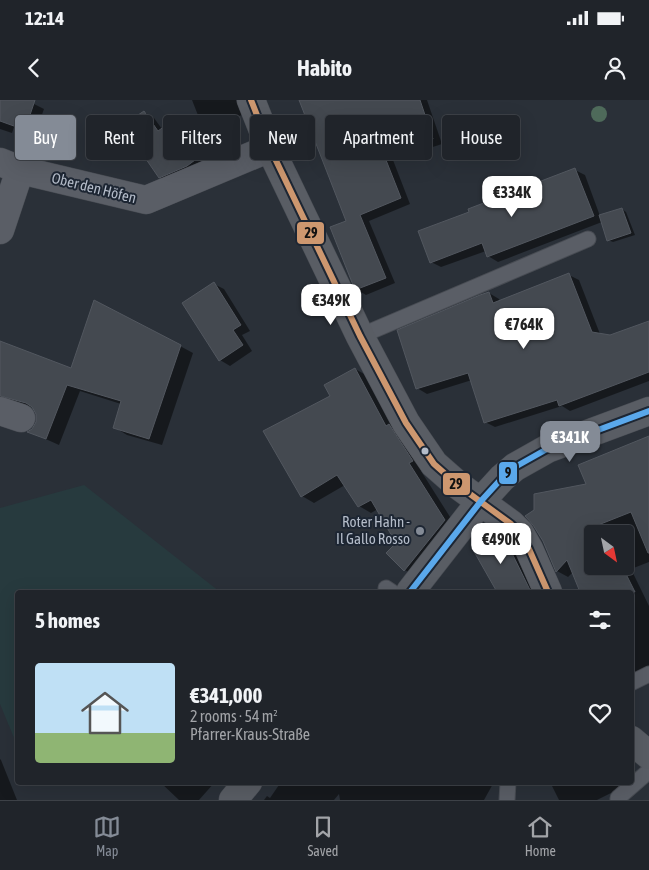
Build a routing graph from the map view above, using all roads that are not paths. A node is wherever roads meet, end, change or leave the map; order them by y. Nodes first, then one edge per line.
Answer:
1 (251, 100) edge
2 (257, 115) edge
3 (250, 156) edge
4 (276, 160) edge
5 (10, 166) edge
6 (0, 230) edge
7 (588, 239) dead end
8 (360, 336) junction
9 (649, 411) edge
10 (481, 501) junction
11 (397, 590) edge
12 (547, 590) edge
13 (649, 674) edge
14 (634, 681) edge
15 (634, 742) edge
16 (649, 754) edge
17 (649, 771) edge
18 (634, 784) edge
19 (246, 785) edge
20 (508, 785) edge
21 (633, 785) edge
22 (233, 800) edge
23 (507, 800) edge
24 (618, 800) edge

1 - 2 street
3 - 5 street, Ober den Höfen
4 - 8 street
5 - 6 street
7 - 8 lane
8 - 10 street
9 - 10 street
10 - 11 street
10 - 12 street
13 - 14 lane
15 - 16 street
17 - 18 lane
19 - 22 street
20 - 23 lane
21 - 24 lane

